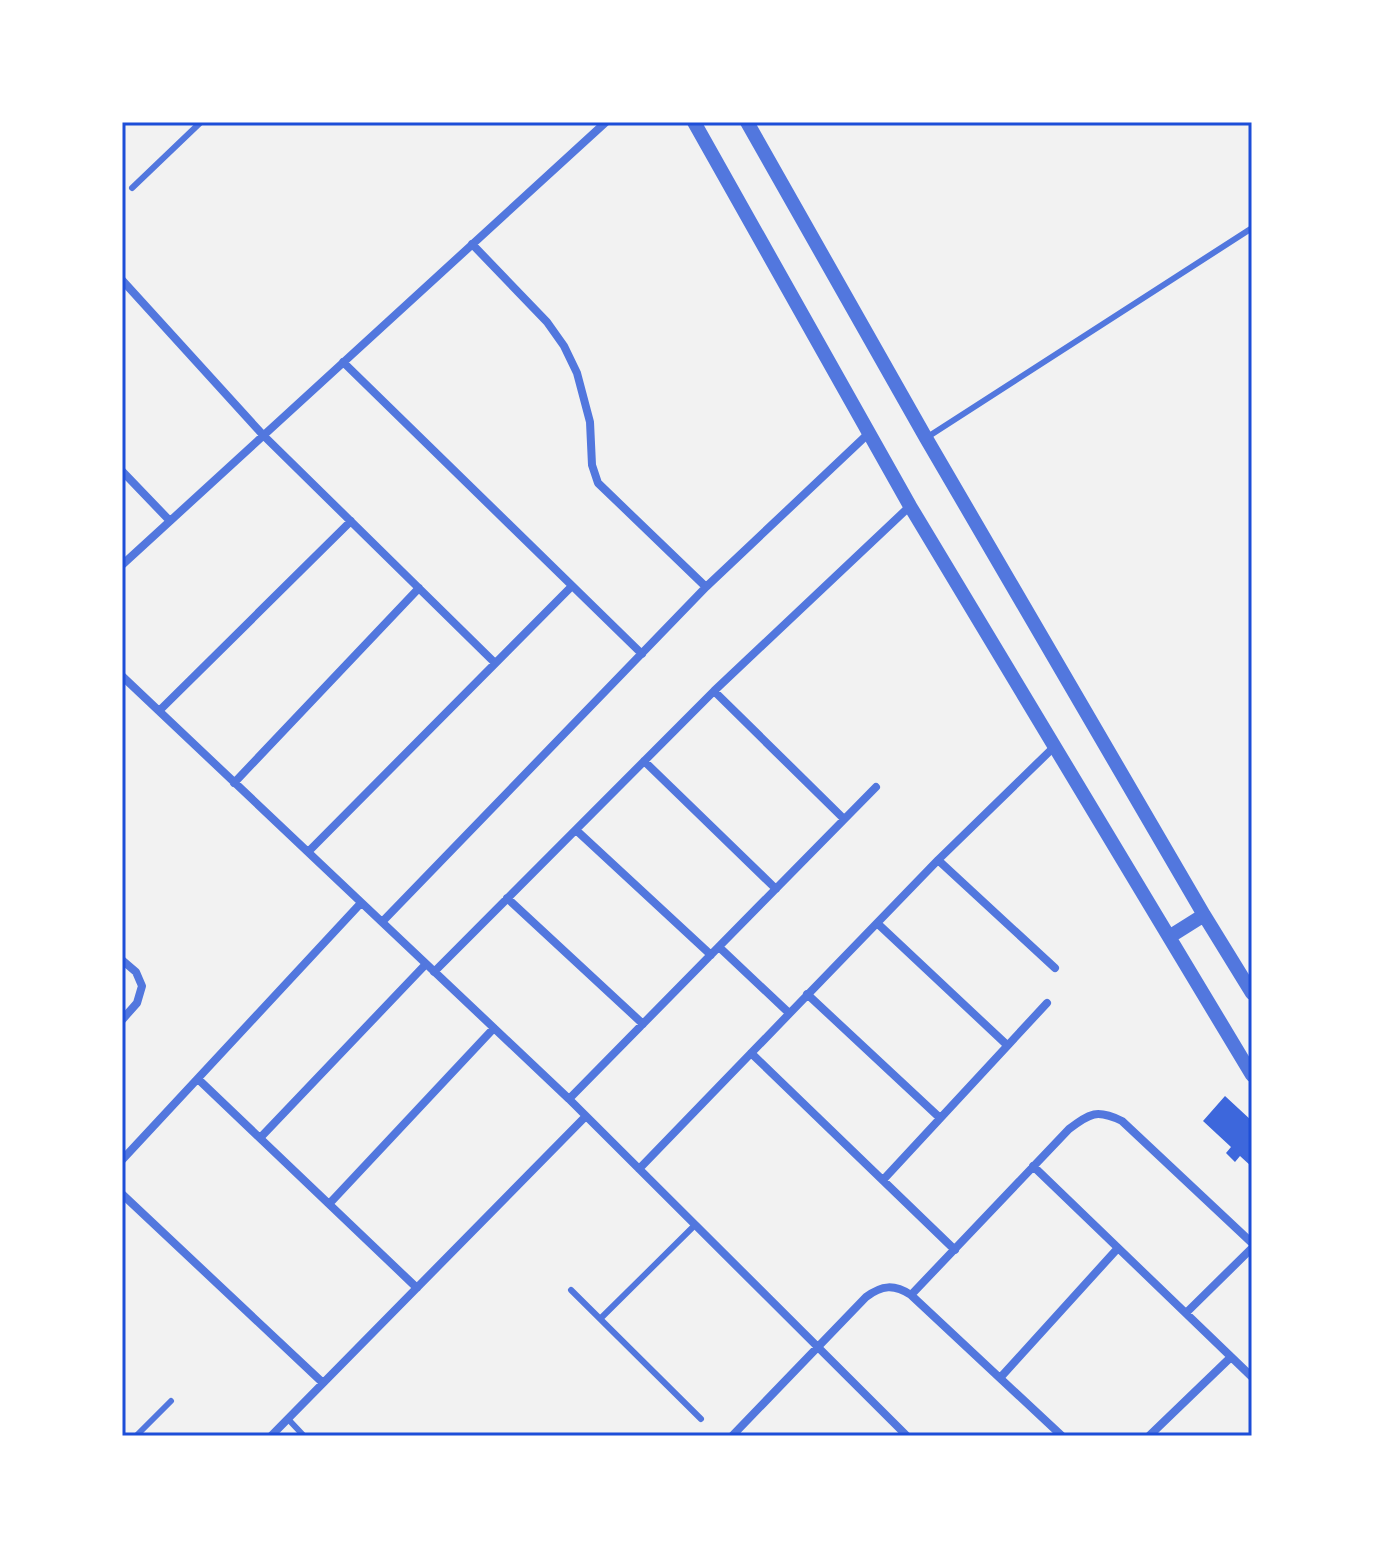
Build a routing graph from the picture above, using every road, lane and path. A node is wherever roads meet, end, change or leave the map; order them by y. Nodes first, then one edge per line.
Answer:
1 (201, 122) edge
2 (694, 122) edge
3 (747, 122) edge
4 (603, 123) edge
5 (132, 188) dead end
6 (1252, 228) edge
7 (472, 244) junction
8 (122, 280) edge
9 (343, 362) junction
10 (870, 433) junction
11 (263, 435) junction
12 (926, 438) junction
13 (122, 471) edge
14 (910, 506) junction
15 (170, 521) junction
16 (351, 521) junction
17 (122, 565) edge
18 (572, 586) junction
19 (706, 587) junction
20 (419, 588) junction
21 (642, 654) junction
22 (495, 663) junction
23 (122, 676) edge
24 (714, 691) junction
25 (159, 711) junction
26 (1054, 747) junction
27 (644, 761) junction
28 (234, 783) junction
29 (876, 787) dead end
30 (844, 819) junction
31 (576, 830) junction
32 (308, 852) junction
33 (938, 860) junction
34 (776, 889) junction
35 (507, 898) junction
36 (361, 903) junction
37 (1204, 915) junction
38 (382, 922) junction
39 (877, 923) junction
40 (1169, 937) junction
41 (719, 947) junction
42 (711, 955) junction
43 (122, 960) edge
44 (426, 964) junction
45 (1055, 968) dead end
46 (434, 972) junction
47 (1252, 993) edge
48 (807, 994) junction
49 (1047, 1003) dead end
50 (789, 1013) junction
51 (125, 1017) edge
52 (643, 1024) junction
53 (494, 1028) junction
54 (1007, 1045) junction
55 (751, 1053) junction
56 (1252, 1075) edge
57 (198, 1079) junction
58 (569, 1099) junction
59 (585, 1117) junction
60 (940, 1118) junction
61 (260, 1138) junction
62 (122, 1160) edge
63 (1033, 1166) junction
64 (639, 1169) junction
65 (883, 1180) junction
66 (122, 1194) edge
67 (329, 1204) junction
68 (695, 1225) junction
69 (1252, 1245) edge
70 (1118, 1248) junction
71 (955, 1250) junction
72 (417, 1288) junction
73 (571, 1290) dead end
74 (911, 1295) junction
75 (1186, 1313) junction
76 (600, 1319) junction
77 (818, 1348) junction
78 (1231, 1357) junction
79 (1252, 1377) edge
80 (1000, 1378) junction
81 (323, 1383) junction
82 (171, 1401) dead end
83 (288, 1419) junction
84 (701, 1419) dead end
85 (136, 1436) edge
86 (271, 1436) edge
87 (304, 1436) edge
88 (732, 1436) edge
89 (907, 1436) edge
90 (1062, 1436) edge
91 (1149, 1436) edge

1 - 5 lane
2 - 10 street
3 - 12 street
4 - 7 street
6 - 12 lane
7 - 9 street
7 - 19 street
8 - 11 street
9 - 11 street
9 - 18 street
10 - 14 street
10 - 19 street
11 - 15 street
11 - 16 street
12 - 37 street
13 - 15 street
14 - 24 street
14 - 26 street
15 - 17 street
16 - 20 street
16 - 25 street
18 - 21 street
18 - 22 street
19 - 21 street
20 - 22 street
20 - 28 street
21 - 38 street
22 - 32 street
23 - 25 street
24 - 27 street
24 - 30 street
25 - 28 street
26 - 33 street
26 - 40 street
27 - 31 street
27 - 34 street
28 - 32 street
29 - 30 street
30 - 34 street
31 - 35 street
31 - 42 street
32 - 36 street
33 - 39 street
33 - 45 street
34 - 41 street
35 - 46 street
35 - 52 street
36 - 38 street
36 - 57 street
37 - 40 street
37 - 47 street
38 - 44 street
39 - 48 street
39 - 54 street
40 - 56 street
41 - 42 street
41 - 50 street
42 - 52 street
43 - 51 street
44 - 46 street
44 - 61 street
46 - 53 street
48 - 50 street
48 - 60 street
49 - 54 street
50 - 55 street
52 - 58 street
53 - 58 street
53 - 67 street
54 - 60 street
55 - 64 street
55 - 65 street
57 - 61 street
57 - 62 street
58 - 59 street
59 - 64 street
59 - 72 street
60 - 65 street
61 - 67 street
63 - 69 street
63 - 70 street
63 - 71 street
64 - 68 street
65 - 71 street
66 - 81 street
67 - 72 street
68 - 76 lane
68 - 77 street
69 - 75 street
70 - 75 street
70 - 80 street
71 - 74 street
72 - 81 street
73 - 76 lane
74 - 77 street
74 - 80 street
75 - 78 street
76 - 84 lane
77 - 88 street
77 - 89 street
78 - 79 street
78 - 91 street
80 - 90 street
81 - 83 street
82 - 85 lane
83 - 86 street
83 - 87 lane

